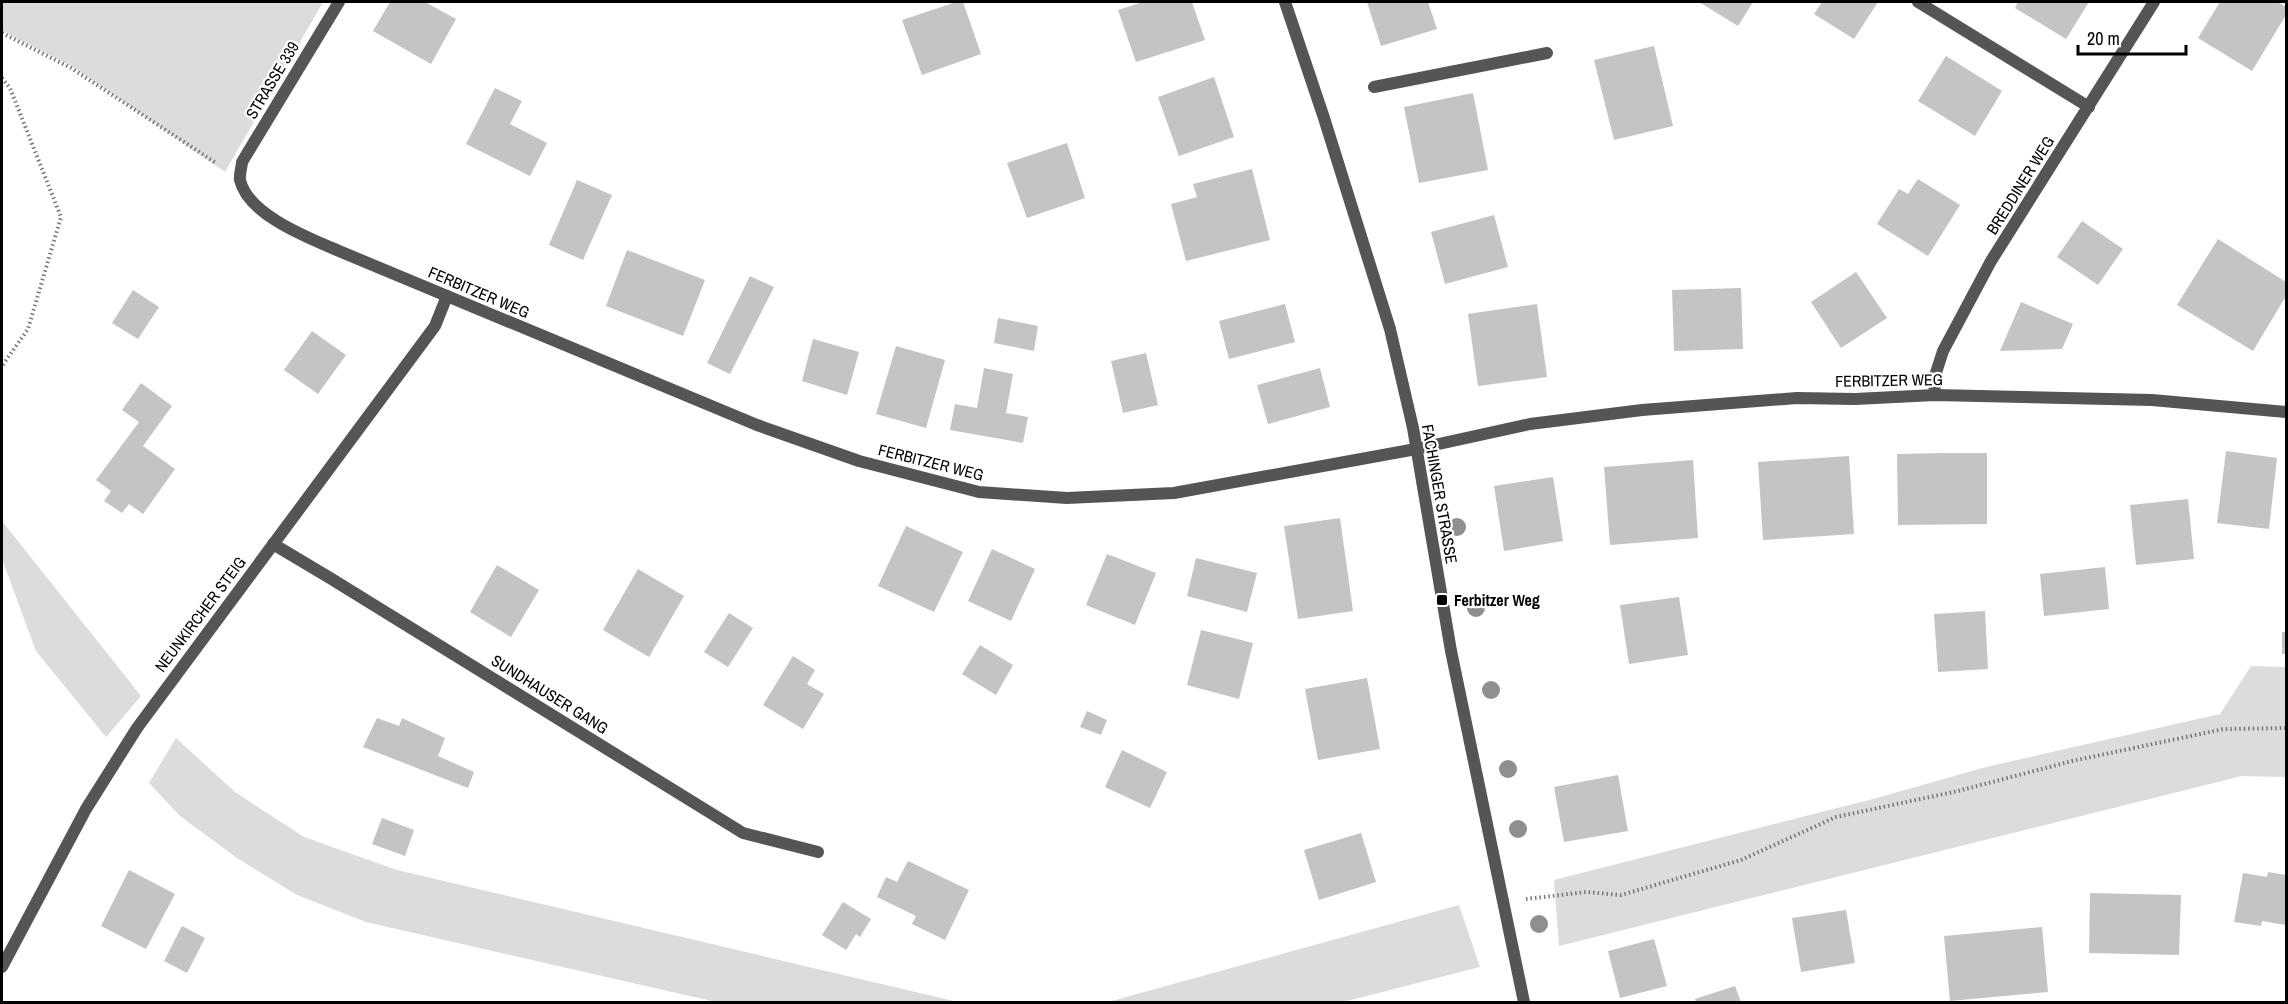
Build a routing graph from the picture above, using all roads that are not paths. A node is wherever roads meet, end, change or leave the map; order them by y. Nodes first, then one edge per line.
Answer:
1 (339, 2) edge
2 (1284, 2) edge
3 (1918, 2) edge
4 (2154, 2) edge
5 (1547, 53) dead end
6 (1374, 87) dead end
7 (2089, 107) junction
8 (240, 178) joint
9 (447, 296) junction
10 (1935, 395) junction
11 (2286, 412) edge
12 (1416, 449) junction
13 (273, 544) junction
14 (818, 852) dead end
15 (2, 967) edge
16 (1524, 1002) edge

1 - 8 street, STRASSE 339
2 - 12 street, FACHINGER STRASSE
3 - 7 street
4 - 7 street, BREDDINER WEG
5 - 6 street
7 - 10 street, BREDDINER WEG
8 - 9 street, FERBITZER WEG
9 - 12 street, FERBITZER WEG
9 - 13 street, NEUNKIRCHER STEIG
10 - 11 street, FERBITZER WEG
10 - 12 street, FERBITZER WEG
12 - 16 street, FACHINGER STRASSE
13 - 14 street, SUNDHAUSER GANG
13 - 15 street, NEUNKIRCHER STEIG

